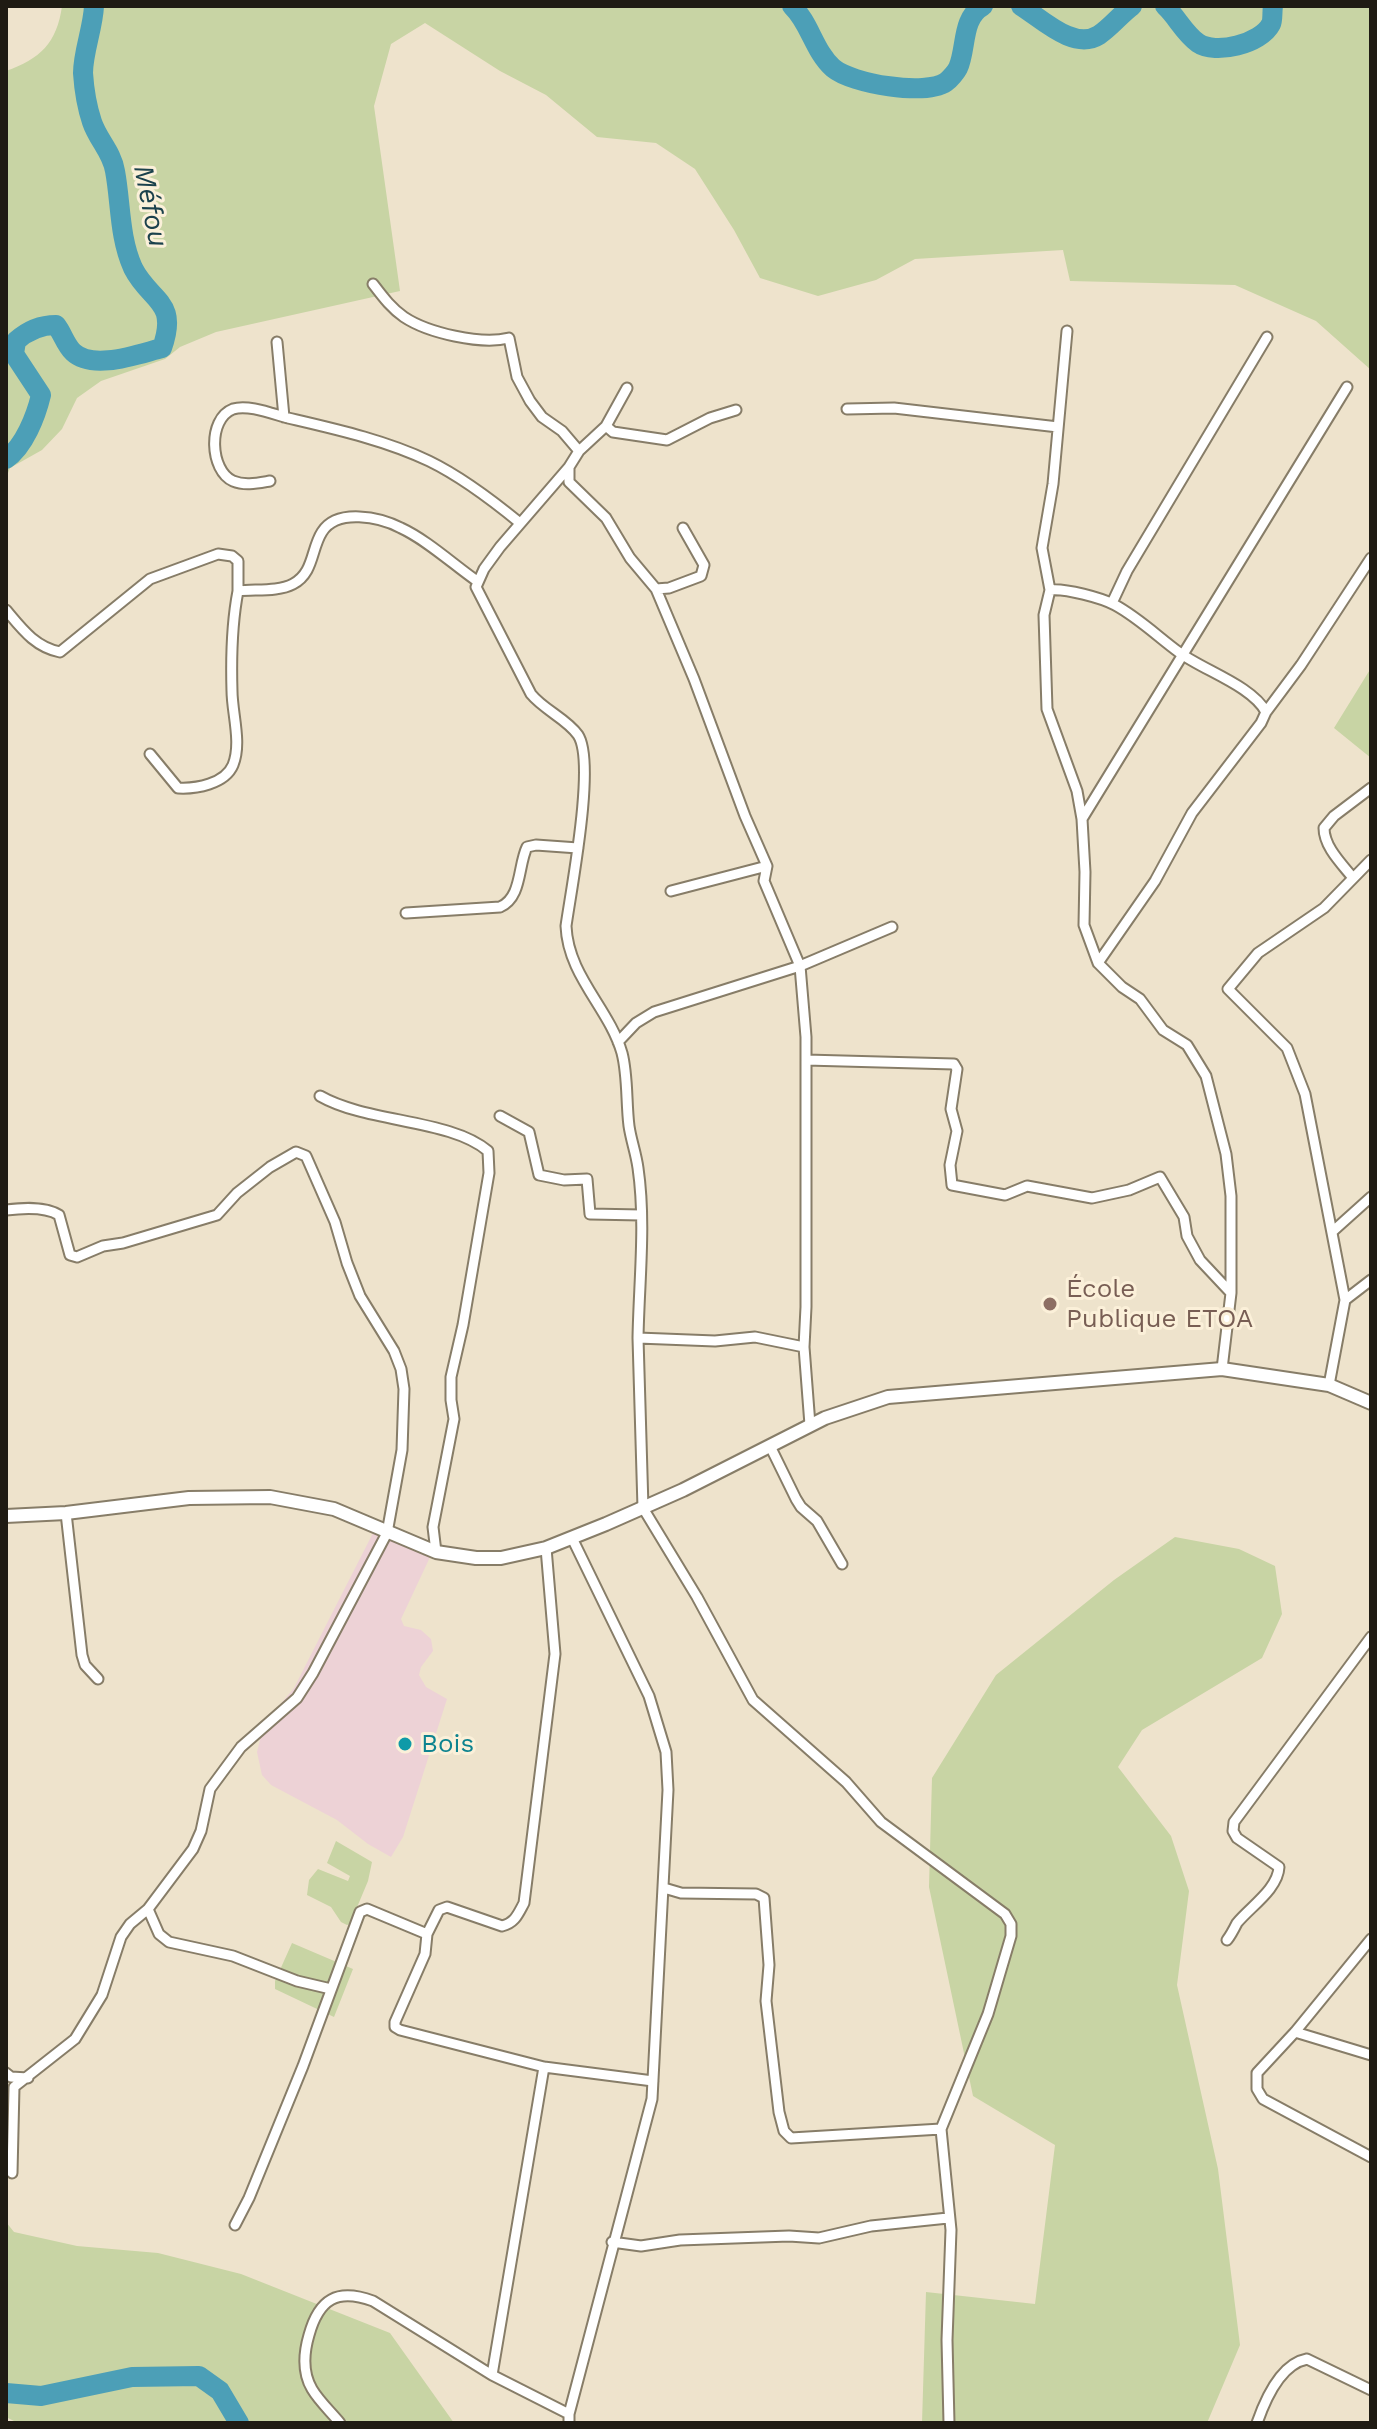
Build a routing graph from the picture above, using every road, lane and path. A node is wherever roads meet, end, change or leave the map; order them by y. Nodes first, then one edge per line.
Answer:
1 (373, 284) dead end
2 (1067, 331) dead end
3 (1267, 337) dead end
4 (277, 342) dead end
5 (1347, 387) dead end
6 (627, 388) dead end
7 (847, 409) dead end
8 (736, 410) dead end
9 (284, 417) junction
10 (606, 426) junction
11 (1058, 427) junction
12 (579, 451) junction
13 (569, 467) junction
14 (270, 481) dead end
15 (520, 523) junction
16 (683, 528) dead end
17 (1371, 558) edge
18 (477, 581) junction
19 (656, 589) junction
20 (1050, 590) junction
21 (238, 591) junction
22 (1112, 603) junction
23 (6, 610) edge
24 (1181, 654) junction
25 (1266, 712) junction
26 (150, 754) dead end
27 (1371, 788) edge
28 (1082, 819) junction
29 (578, 848) junction
30 (1371, 860) edge
31 (767, 866) junction
32 (1353, 878) junction
33 (671, 891) dead end
34 (406, 913) dead end
35 (892, 927) dead end
36 (1098, 963) junction
37 (800, 966) junction
38 (618, 1042) junction
39 (806, 1060) junction
40 (320, 1096) dead end
41 (500, 1116) dead end
42 (1371, 1197) edge
43 (6, 1210) edge
44 (641, 1215) junction
45 (1332, 1232) junction
46 (1371, 1280) edge
47 (1231, 1293) junction
48 (1345, 1300) junction
49 (638, 1338) junction
50 (804, 1347) junction
51 (1222, 1369) junction
52 (1329, 1385) junction
53 (1371, 1403) edge
54 (810, 1425) junction
55 (770, 1446) junction
56 (643, 1508) junction
57 (66, 1513) junction
58 (6, 1516) edge
59 (387, 1533) junction
60 (572, 1538) junction
61 (546, 1548) junction
62 (436, 1552) junction
63 (842, 1564) dead end
64 (1371, 1637) edge
65 (98, 1679) dead end
66 (664, 1888) junction
67 (148, 1909) junction
68 (427, 1934) junction
69 (1371, 1939) edge
70 (1227, 1940) dead end
71 (331, 1989) junction
72 (1295, 2032) junction
73 (1371, 2055) edge
74 (544, 2067) junction
75 (6, 2073) edge
76 (28, 2078) junction
77 (653, 2081) junction
78 (941, 2129) junction
79 (1371, 2157) edge
80 (12, 2173) dead end
81 (948, 2218) junction
82 (235, 2225) dead end
83 (612, 2242) junction
84 (492, 2375) junction
85 (1371, 2390) edge
86 (569, 2419) edge
87 (340, 2423) edge
88 (949, 2423) edge
89 (1257, 2423) edge

1 - 12 street
2 - 11 street
3 - 22 street
4 - 9 street
5 - 24 street
6 - 10 street
7 - 11 street
8 - 10 street
9 - 14 street
9 - 15 street
10 - 12 street
11 - 20 street
12 - 13 street
13 - 15 street
13 - 19 street
15 - 18 street
16 - 19 street
17 - 25 street
18 - 21 street
18 - 29 street
19 - 31 street
20 - 22 street
20 - 28 street
21 - 23 street
21 - 26 street
22 - 24 street
24 - 25 street
24 - 28 street
25 - 36 street
27 - 32 street
28 - 36 street
29 - 34 street
29 - 38 street
30 - 32 street
31 - 33 street
31 - 37 street
32 - 45 street
35 - 37 street
36 - 47 street
37 - 38 street
37 - 39 street
38 - 44 street
39 - 47 street
39 - 50 street
40 - 62 street
41 - 44 street
42 - 45 street
43 - 59 street
44 - 49 street
45 - 48 street
46 - 48 street
47 - 51 street
48 - 52 street
49 - 50 street
49 - 56 street
50 - 54 street
51 - 52 street
51 - 54 street
52 - 53 street
54 - 55 street
55 - 56 street
55 - 63 street
56 - 60 street
56 - 78 street
57 - 58 street
57 - 59 street
57 - 65 street
59 - 62 street
59 - 67 street
60 - 61 street
60 - 66 street
61 - 62 street
61 - 68 street
64 - 70 street
66 - 77 street
66 - 78 street
67 - 71 street
67 - 76 street
68 - 71 street
68 - 74 street
69 - 72 street
71 - 82 street
72 - 73 street
72 - 79 street
74 - 77 street
74 - 84 street
75 - 76 street
76 - 80 street
77 - 83 street
78 - 81 street
81 - 83 street
81 - 88 street
83 - 86 street
84 - 86 street
84 - 87 street
85 - 89 street

